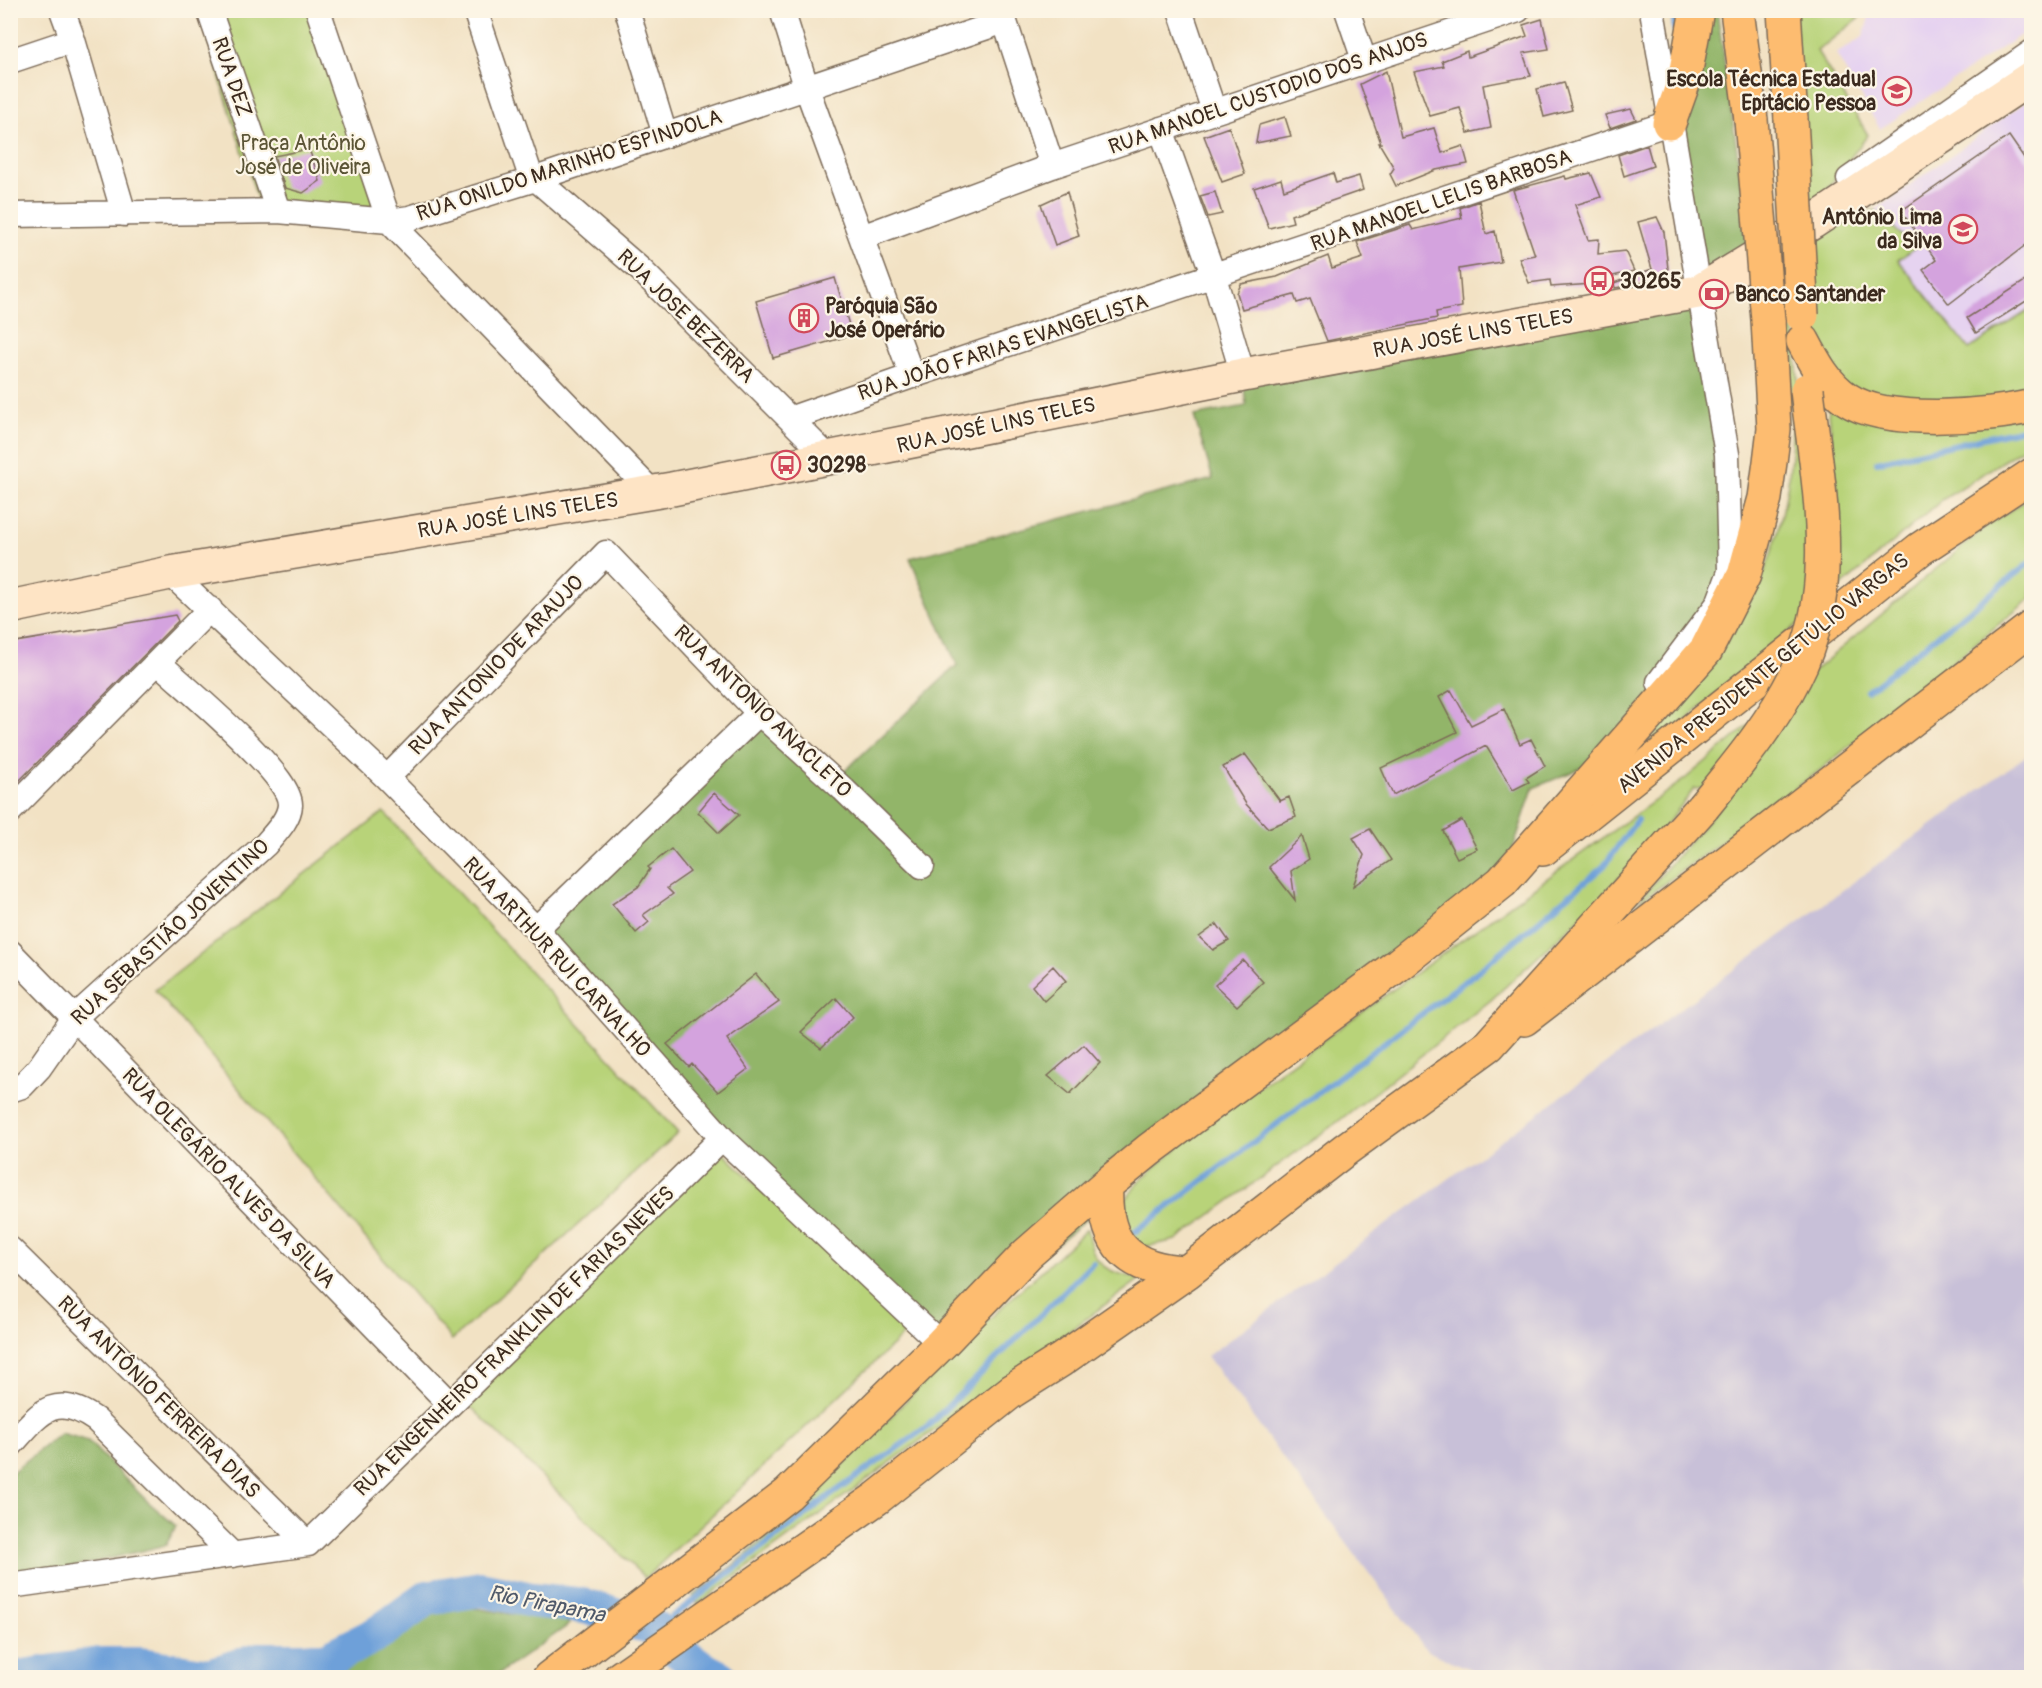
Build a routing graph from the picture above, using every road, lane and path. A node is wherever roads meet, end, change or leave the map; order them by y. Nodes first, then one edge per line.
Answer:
1 (62, 10) edge
2 (209, 10) edge
3 (318, 10) edge
4 (475, 10) edge
5 (627, 10) edge
6 (782, 10) edge
7 (1180, 10) edge
8 (1347, 10) edge
9 (1652, 10) edge
10 (1697, 10) edge
11 (1737, 10) edge
12 (1784, 10) edge
13 (1513, 11) edge
14 (1003, 16) edge
15 (74, 40) junction
16 (2031, 52) edge
17 (1364, 60) junction
18 (10, 61) edge
19 (2031, 77) edge
20 (806, 86) junction
21 (1214, 111) junction
22 (1669, 123) junction
23 (1161, 129) junction
24 (665, 135) junction
25 (1052, 166) junction
26 (534, 180) junction
27 (278, 211) junction
28 (124, 214) junction
29 (10, 215) edge
30 (389, 221) junction
31 (861, 237) junction
32 (1692, 256) junction
33 (1214, 277) junction
34 (1698, 292) junction
35 (1802, 328) junction
36 (1244, 375) junction
37 (912, 376) junction
38 (2031, 406) edge
39 (792, 418) junction
40 (830, 459) junction
41 (2031, 475) edge
42 (653, 493) junction
43 (606, 553) joint
44 (170, 573) junction
45 (10, 607) edge
46 (210, 609) junction
47 (2031, 627) edge
48 (159, 663) junction
49 (759, 713) junction
50 (1613, 755) junction
51 (387, 778) junction
52 (10, 811) edge
53 (922, 866) dead end
54 (1502, 882) junction
55 (536, 929) junction
56 (10, 952) edge
57 (74, 1018) junction
58 (1489, 1045) junction
59 (16, 1088) edge
60 (722, 1138) junction
61 (1106, 1185) junction
62 (10, 1249) edge
63 (1186, 1272) junction
64 (940, 1344) junction
65 (449, 1403) junction
66 (10, 1446) edge
67 (308, 1544) junction
68 (233, 1555) junction
69 (13, 1582) edge
70 (549, 1677) edge
71 (620, 1677) edge

1 - 15 street
2 - 27 street, RUA DEZ
3 - 30 street
4 - 26 street
5 - 24 street
6 - 20 street
7 - 21 street
8 - 17 street
9 - 22 street
10 - 22 main road
11 - 50 main road, bridge
12 - 35 main road, bridge
13 - 17 street, RUA MANOEL CUSTODIO DOS ANJOS
14 - 20 street, RUA ONILDO MARINHO ESPINDOLA
14 - 25 street
15 - 18 street
15 - 28 street
16 - 32 street
17 - 21 street, RUA MANOEL CUSTODIO DOS ANJOS
19 - 34 street
20 - 24 street, RUA ONILDO MARINHO ESPINDOLA
20 - 31 street
21 - 23 street, RUA MANOEL CUSTODIO DOS ANJOS
22 - 32 street
22 - 33 street, RUA MANOEL LELIS BARBOSA
23 - 25 street, RUA MANOEL CUSTODIO DOS ANJOS
23 - 33 street
24 - 26 street, RUA ONILDO MARINHO ESPINDOLA
25 - 31 street, RUA MANOEL CUSTODIO DOS ANJOS
26 - 30 street, RUA ONILDO MARINHO ESPINDOLA
26 - 39 street, RUA JOSE BEZERRA
27 - 28 street, RUA ONILDO MARINHO ESPINDOLA
27 - 30 street, RUA ONILDO MARINHO ESPINDOLA
28 - 29 street, RUA ONILDO MARINHO ESPINDOLA
30 - 42 street
31 - 37 street
32 - 34 street
33 - 36 street
33 - 37 street, RUA JOÃO FARIAS EVANGELISTA
34 - 36 street, RUA JOSÉ LINS TELES
34 - 50 street
35 - 38 main road
35 - 58 main road, bridge
36 - 40 street, RUA JOSÉ LINS TELES
37 - 39 street, RUA JOÃO FARIAS EVANGELISTA
39 - 40 street, RUA JOSE BEZERRA
40 - 42 street, RUA JOSÉ LINS TELES
41 - 54 main road, AVENIDA PRESIDENTE GETÚLIO VARGAS
42 - 44 street, RUA JOSÉ LINS TELES
43 - 49 street, RUA ANTONIO ANACLETO
43 - 51 street, RUA ANTONIO DE ARAUJO
44 - 45 street, RUA JOSÉ LINS TELES
44 - 46 street, RUA ARTHUR RUI CARVALHO
46 - 48 street
46 - 51 street, RUA ARTHUR RUI CARVALHO
47 - 58 main road
48 - 52 street
48 - 57 street, RUA SEBASTIÃO JOVENTINO
49 - 53 street, RUA ANTONIO ANACLETO
49 - 55 street
50 - 54 main road
51 - 55 street, RUA ARTHUR RUI CARVALHO
54 - 61 main road
55 - 60 street, RUA ARTHUR RUI CARVALHO
56 - 57 street, RUA OLEGÁRIO ALVES DA SILVA
57 - 59 street, RUA SEBASTIÃO JOVENTINO
57 - 65 street, RUA OLEGÁRIO ALVES DA SILVA
58 - 63 main road
60 - 64 street, RUA ARTHUR RUI CARVALHO
60 - 65 street, RUA ENGENHEIRO FRANKLIN DE FARIAS NEVES
61 - 63 main road
61 - 64 main road
62 - 67 street, RUA ANTÔNIO FERREIRA DIAS
63 - 71 main road
64 - 70 main road
65 - 67 street, RUA ENGENHEIRO FRANKLIN DE FARIAS NEVES
66 - 68 street
67 - 68 street
68 - 69 street

